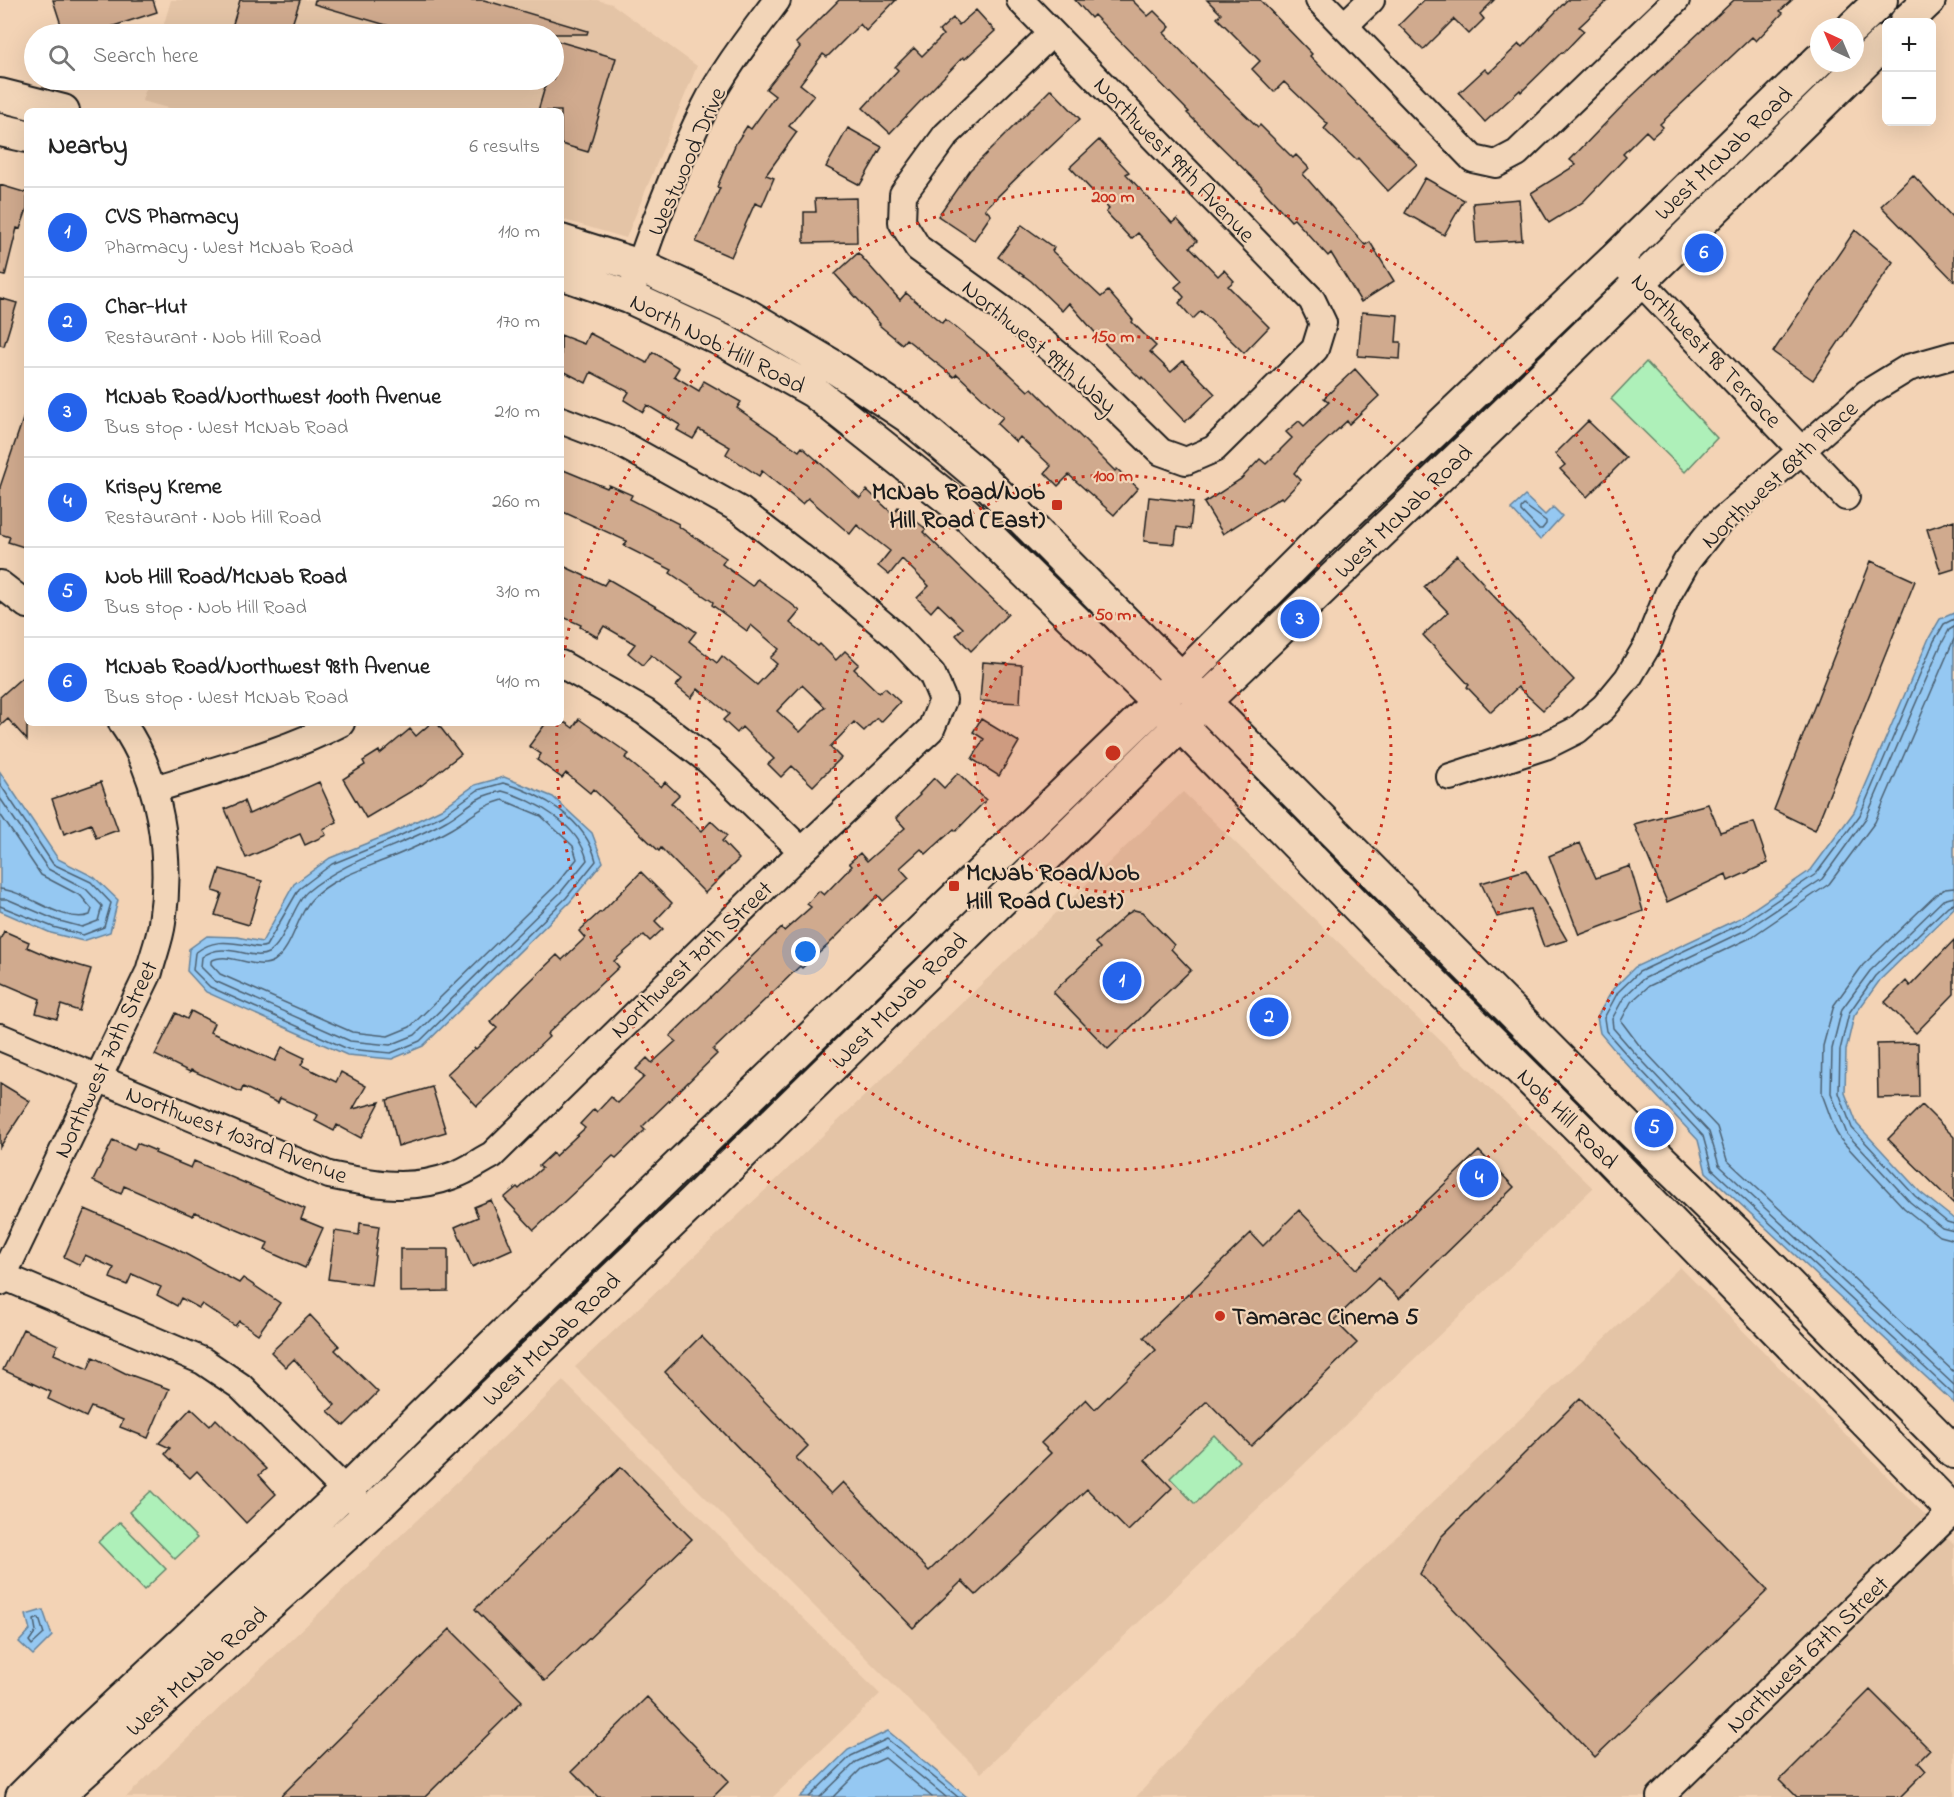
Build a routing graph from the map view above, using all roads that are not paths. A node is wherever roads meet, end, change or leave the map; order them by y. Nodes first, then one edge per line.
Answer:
1 (776, 0) edge
2 (1020, 0) edge
3 (1320, 0) edge
4 (1371, 0) edge
5 (1676, 0) edge
6 (1881, 0) edge
7 (1929, 0) edge
8 (1862, 18) edge
9 (1910, 18) edge
10 (1344, 26) junction
11 (1051, 34) junction
12 (1882, 46) edge
13 (1810, 69) edge
14 (0, 95) edge
15 (51, 108) edge
16 (0, 130) edge
17 (24, 135) edge
18 (564, 242) edge
19 (1617, 257) junction
20 (640, 266) junction
21 (564, 274) edge
22 (1640, 280) junction
23 (629, 297) junction
24 (1954, 355) edge
25 (564, 421) edge
26 (1801, 449) junction
27 (1186, 461) joint
28 (1845, 497) dead end
29 (0, 584) edge
30 (24, 603) edge
31 (564, 666) edge
32 (1181, 679) junction
33 (1205, 701) junction
34 (1158, 702) junction
35 (1180, 725) junction
36 (124, 726) edge
37 (336, 726) edge
38 (1450, 777) dead end
39 (155, 789) junction
40 (802, 851) junction
41 (0, 1037) edge
42 (97, 1079) junction
43 (414, 1186) joint
44 (1, 1279) edge
45 (1954, 1452) edge
46 (347, 1490) junction
47 (1954, 1511) edge
48 (369, 1514) junction
49 (22, 1797) edge
50 (56, 1797) edge
51 (1660, 1797) edge

1 - 20 street, Westwood Drive
2 - 11 street, Northwest 99th Avenue
3 - 10 street
4 - 10 street
5 - 10 street
6 - 8 main road
7 - 9 main road
11 - 27 street, Northwest 99th Avenue
11 - 27 street, Northwest 99th Way
12 - 22 main road, West McNab Road
13 - 19 main road, West McNab Road
14 - 15 main road
16 - 17 main road
18 - 20 main road, North Nob Hill Road
19 - 22 street, Northwest 98 Terrace
19 - 32 main road, West McNab Road
20 - 23 street, Westwood Drive
20 - 32 main road, North Nob Hill Road
21 - 23 main road, North Nob Hill Road
22 - 26 street, Northwest 98 Terrace
22 - 33 main road, West McNab Road
23 - 34 main road, North Nob Hill Road
24 - 26 street, Northwest 68th Place
25 - 40 street, Northwest 70th Street
26 - 28 street, Northwest 98 Terrace
26 - 38 street, Northwest 68th Place
29 - 30 street
31 - 40 street
32 - 33 main road, North Nob Hill Road
32 - 34 main road, West McNab Road
33 - 35 main road, West McNab Road
33 - 45 main road, Nob Hill Road
34 - 35 main road, North Nob Hill Road
34 - 46 main road, West McNab Road
35 - 47 main road, Nob Hill Road
35 - 48 main road, West McNab Road
36 - 39 street, Northwest 70th Street
37 - 39 street
39 - 42 street, Northwest 70th Street
40 - 43 street, Northwest 70th Street
41 - 42 street, Northwest 103rd Avenue
42 - 43 street, Northwest 103rd Avenue
42 - 44 street, Northwest 70th Street
44 - 46 street
46 - 48 street
46 - 49 main road, West McNab Road
47 - 51 street, Northwest 67th Street
48 - 50 main road, West McNab Road

